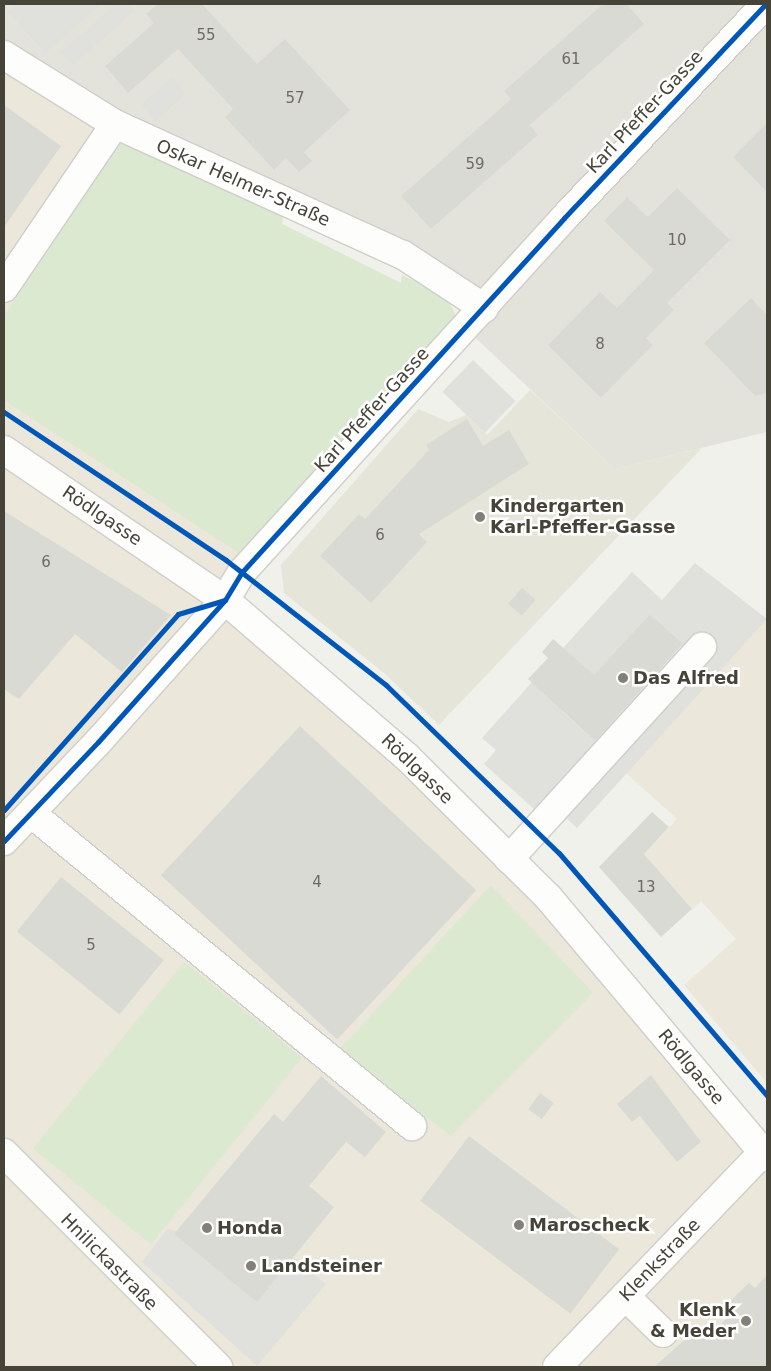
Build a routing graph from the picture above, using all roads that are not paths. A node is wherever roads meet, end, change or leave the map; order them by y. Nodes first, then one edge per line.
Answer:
1 (766, 4) edge
2 (4, 55) edge
3 (115, 124) junction
4 (4, 288) edge
5 (484, 308) junction
6 (4, 450) edge
7 (225, 600) junction
8 (702, 647) dead end
9 (32, 814) junction
10 (4, 841) edge
11 (509, 859) junction
12 (412, 1126) dead end
13 (4, 1153) edge
14 (765, 1155) edge
15 (625, 1296) junction
16 (663, 1333) dead end
17 (218, 1367) edge
18 (558, 1367) edge

1 - 5 street, Karl Pfeffer-Gasse
2 - 3 street, Oskar Helmer-Straße
3 - 4 street
3 - 5 street, Oskar Helmer-Straße
5 - 7 street, Karl Pfeffer-Gasse
6 - 7 street, Rödlgasse
7 - 9 street, Karl Pfeffer-Gasse
7 - 11 street, Rödlgasse
8 - 11 street
9 - 10 street, Karl Pfeffer-Gasse
9 - 12 street
11 - 14 street, Rödlgasse
13 - 17 street, Hnilickastraße
14 - 15 street, Klenkstraße
15 - 16 street
15 - 18 street, Klenkstraße

